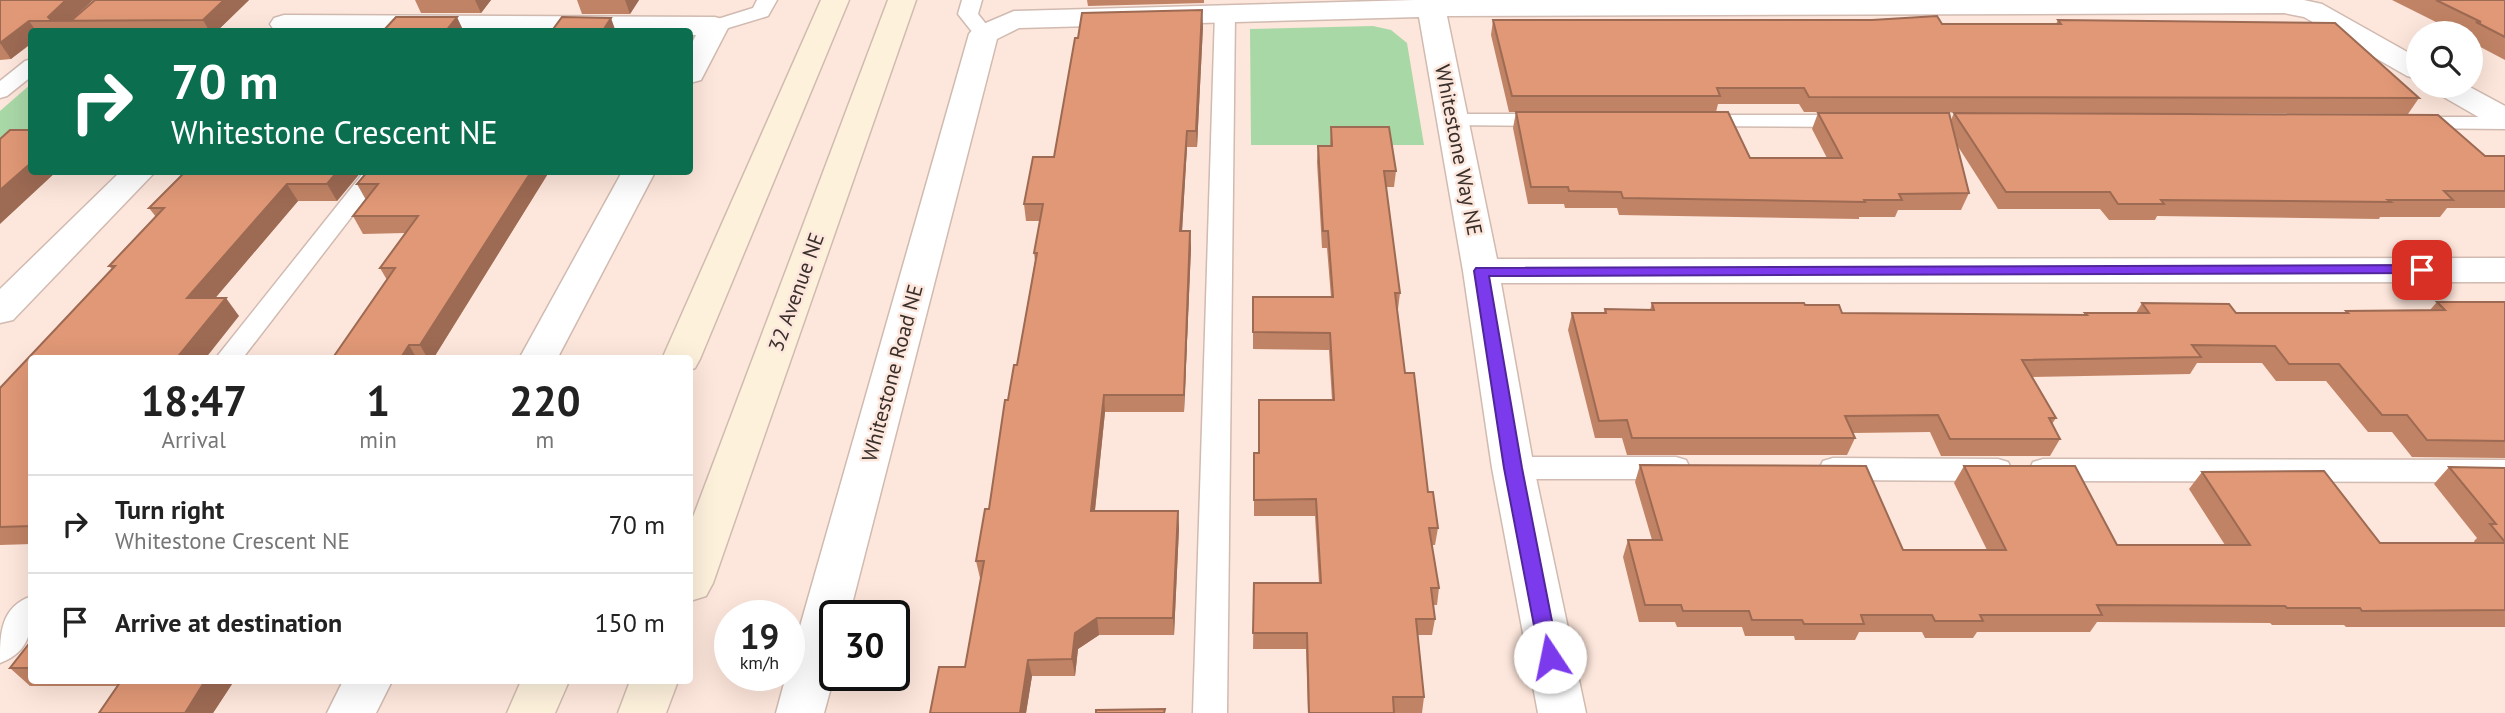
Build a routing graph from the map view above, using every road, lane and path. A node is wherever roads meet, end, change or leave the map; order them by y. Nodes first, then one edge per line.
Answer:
1 (308, 0) edge
2 (767, 0) edge
3 (835, 0) edge
4 (902, 0) edge
5 (1431, 4) edge
6 (1225, 13) junction
7 (978, 17) edge
8 (715, 26) junction
9 (280, 28) edge
10 (488, 28) edge
11 (2406, 63) edge
12 (28, 68) edge
13 (693, 68) edge
14 (0, 92) edge
15 (2466, 98) edge
16 (1454, 120) junction
17 (1564, 120) edge
18 (1675, 120) edge
19 (1869, 121) edge
20 (2505, 121) edge
21 (2394, 123) edge
22 (135, 175) edge
23 (373, 175) edge
24 (636, 175) edge
25 (2505, 270) edge
26 (1481, 271) junction
27 (0, 311) edge
28 (231, 355) edge
29 (540, 355) edge
30 (683, 355) edge
31 (1513, 468) junction
32 (1709, 469) edge
33 (1806, 469) edge
34 (2505, 471) edge
35 (693, 575) edge
36 (28, 614) edge
37 (0, 649) edge
38 (366, 684) edge
39 (544, 684) edge
40 (653, 684) edge
41 (351, 713) edge
42 (531, 713) edge
43 (642, 713) edge
44 (800, 713) edge
45 (1210, 713) edge
46 (1563, 713) edge

1 - 9 street
2 - 8 lane
3 - 30 main road
4 - 35 main road, 32 Avenue NE
5 - 6 street
5 - 11 street
5 - 16 street, Whitestone Way NE
6 - 7 street
6 - 45 lane
7 - 44 street, Whitestone Road NE
8 - 10 street
8 - 13 street
9 - 10 street
12 - 14 lane
15 - 20 street
16 - 17 lane
16 - 26 street, Whitestone Way NE
18 - 19 lane
20 - 21 lane
22 - 27 street
23 - 28 lane
24 - 29 street
25 - 26 street
26 - 31 street, Whitestone Way NE
31 - 32 lane
31 - 46 street, Whitestone Way NE
33 - 34 lane
36 - 37 lane
38 - 41 street
39 - 42 main road
40 - 43 main road

